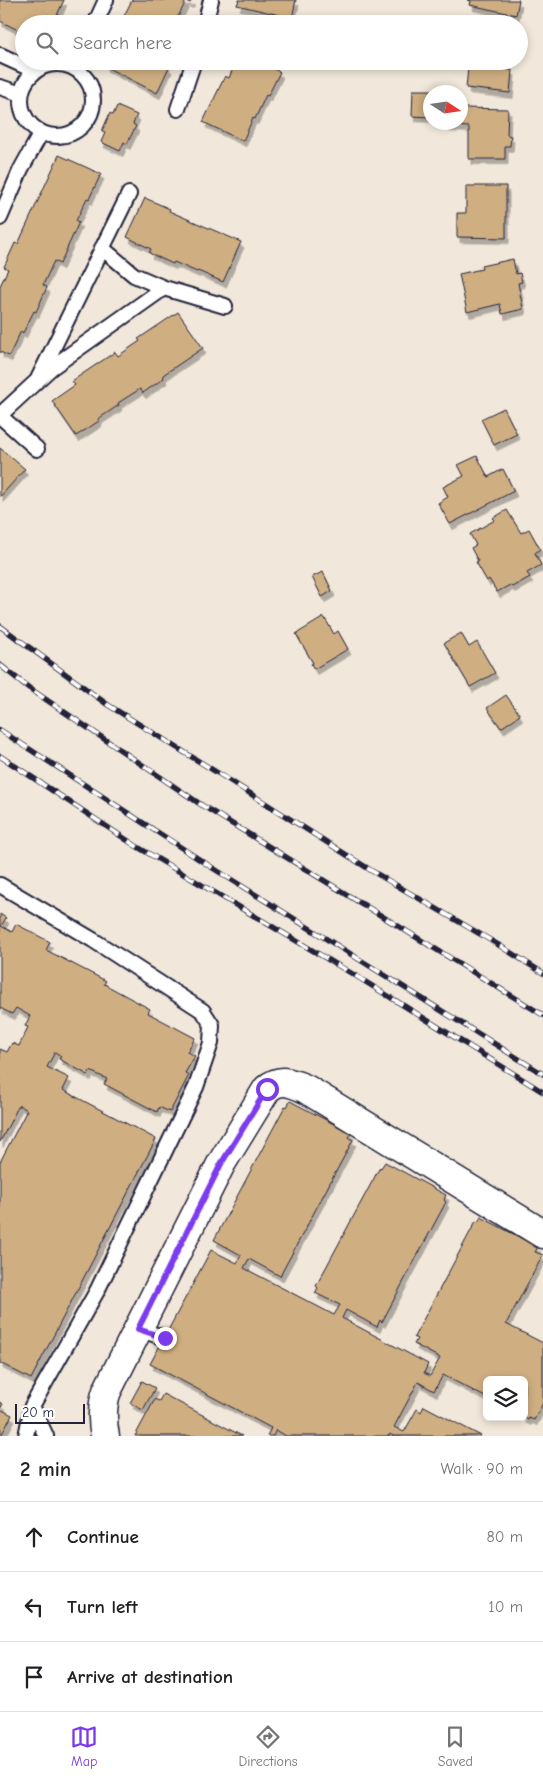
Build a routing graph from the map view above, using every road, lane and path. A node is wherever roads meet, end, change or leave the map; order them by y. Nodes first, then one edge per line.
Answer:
1 (106, 0) edge
2 (211, 0) edge
3 (99, 15) edge
4 (207, 15) edge
5 (0, 55) edge
6 (15, 61) edge
7 (35, 70) edge
8 (79, 70) edge
9 (191, 70) edge
10 (0, 86) edge
11 (21, 94) junction
12 (178, 109) dead end
13 (41, 132) junction
14 (129, 194) dead end
15 (0, 218) edge
16 (102, 248) junction
17 (164, 288) junction
18 (226, 306) dead end
19 (37, 381) junction
20 (0, 416) edge
21 (37, 450) dead end
22 (0, 885) edge
23 (543, 1234) edge
24 (138, 1329) junction
25 (165, 1338) dead end
26 (32, 1406) junction
27 (26, 1436) edge
28 (46, 1436) edge
29 (105, 1436) edge

1 - 3 lane
2 - 4 lane
5 - 6 lane
7 - 11 lane
8 - 13 lane
9 - 12 lane
10 - 11 lane
11 - 13 lane
13 - 15 lane
14 - 16 lane
16 - 17 lane
16 - 19 lane
17 - 18 lane
17 - 19 lane
19 - 20 lane
20 - 21 lane
22 - 26 lane
23 - 24 street
24 - 25 lane
24 - 29 street
26 - 27 lane
26 - 28 lane

